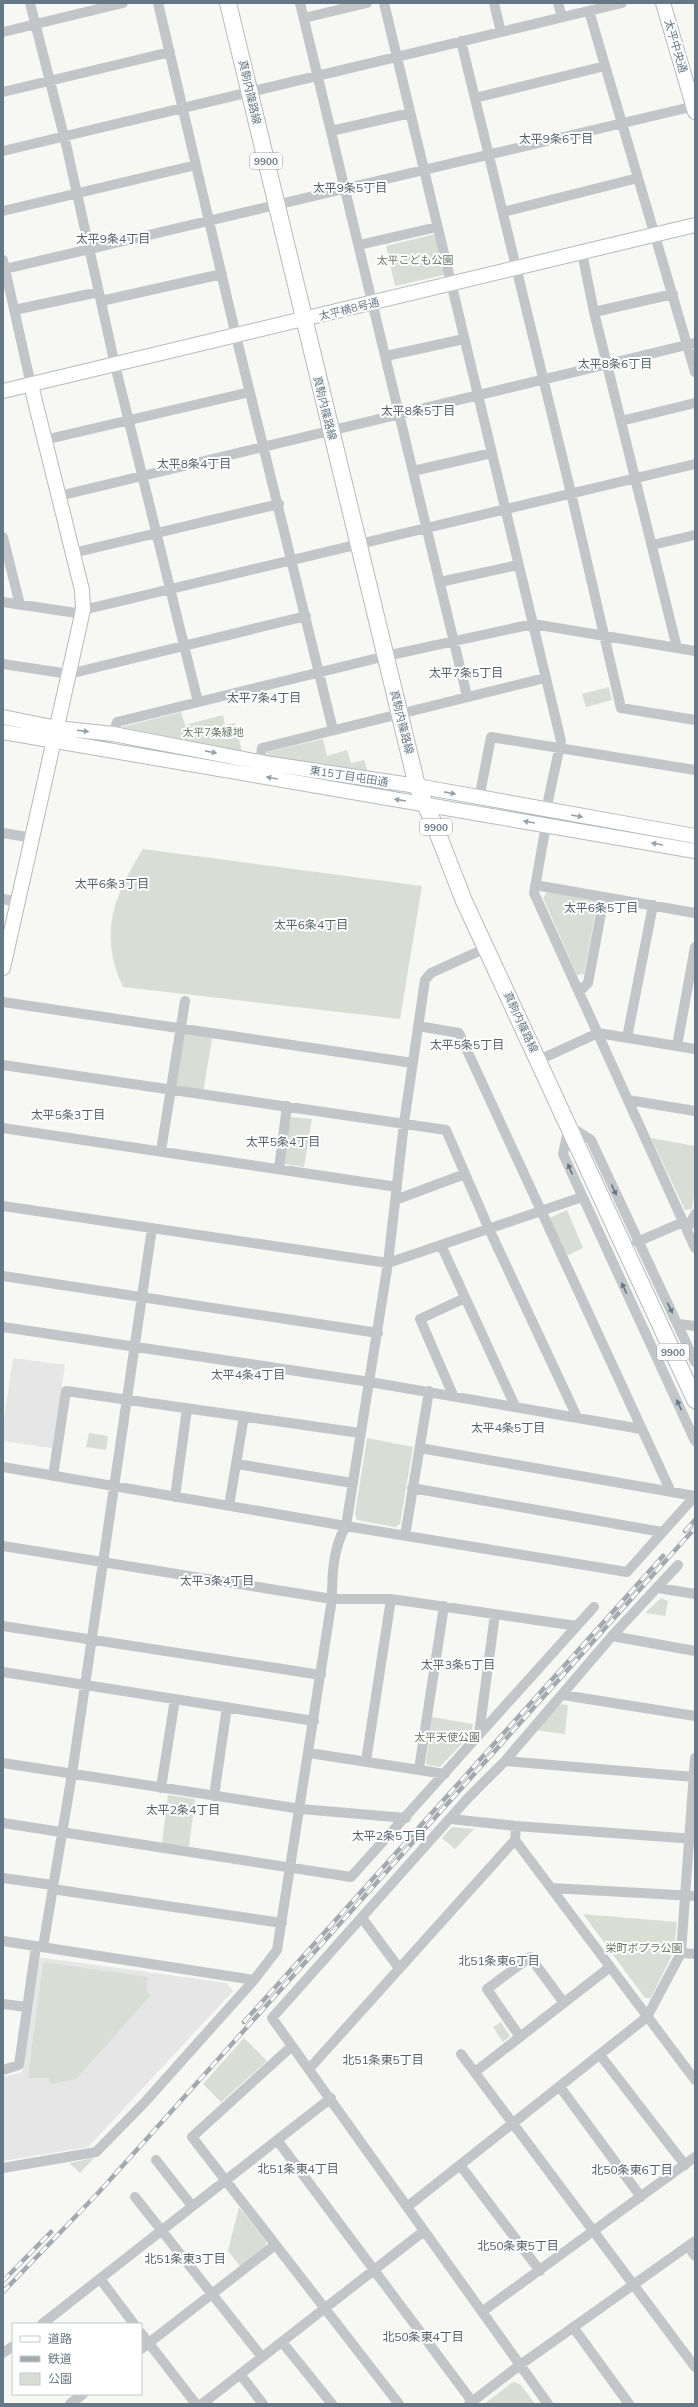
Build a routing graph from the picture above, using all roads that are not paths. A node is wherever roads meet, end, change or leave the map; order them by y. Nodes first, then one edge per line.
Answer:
1 (30, 3) edge
2 (123, 3) edge
3 (158, 3) edge
4 (228, 3) edge
5 (300, 3) edge
6 (367, 3) edge
7 (384, 3) edge
8 (494, 3) edge
9 (558, 3) edge
10 (622, 3) edge
11 (663, 3) edge
12 (589, 11) junction
13 (562, 17) junction
14 (304, 18) junction
15 (36, 24) junction
16 (3, 32) edge
17 (501, 32) junction
18 (461, 41) junction
19 (170, 52) junction
20 (396, 57) junction
21 (605, 66) junction
22 (318, 76) junction
23 (50, 81) junction
24 (3, 92) edge
25 (249, 92) junction
26 (475, 98) junction
27 (183, 108) junction
28 (694, 108) edge
29 (410, 114) junction
30 (622, 122) junction
31 (331, 132) junction
32 (64, 137) junction
33 (3, 152) edge
34 (489, 154) junction
35 (196, 165) junction
36 (424, 170) junction
37 (638, 178) junction
38 (345, 190) junction
39 (77, 194) junction
40 (277, 206) junction
41 (3, 211) edge
42 (503, 212) junction
43 (210, 222) junction
44 (695, 225) edge
45 (437, 227) junction
46 (656, 235) junction
47 (359, 245) junction
48 (90, 251) junction
49 (582, 253) junction
50 (4, 265) edge
51 (516, 268) junction
52 (222, 274) junction
53 (451, 284) junction
54 (673, 294) junction
55 (100, 297) junction
56 (373, 303) junction
57 (14, 310) junction
58 (594, 312) junction
59 (304, 320) junction
60 (236, 336) junction
61 (464, 339) junction
62 (691, 344) edge
63 (386, 356) junction
64 (607, 364) junction
65 (115, 365) junction
66 (695, 372) edge
67 (544, 380) junction
68 (31, 385) junction
69 (3, 392) edge
70 (250, 392) junction
71 (478, 397) junction
72 (695, 403) edge
73 (400, 415) junction
74 (129, 420) junction
75 (621, 421) junction
76 (331, 432) junction
77 (44, 440) junction
78 (264, 447) junction
79 (492, 453) junction
80 (695, 464) edge
81 (413, 471) junction
82 (143, 477) junction
83 (636, 478) junction
84 (572, 494) junction
85 (59, 496) junction
86 (278, 504) junction
87 (505, 509) junction
88 (427, 528) junction
89 (157, 534) junction
90 (695, 535) edge
91 (3, 537) edge
92 (358, 544) junction
93 (652, 545) junction
94 (73, 553) junction
95 (292, 559) junction
96 (518, 565) junction
97 (440, 582) junction
98 (171, 589) junction
99 (3, 602) edge
100 (20, 605) junction
101 (83, 612) junction
102 (306, 616) junction
103 (533, 624) junction
104 (604, 636) junction
105 (454, 641) junction
106 (184, 644) junction
107 (677, 648) junction
108 (695, 651) edge
109 (386, 656) junction
110 (3, 664) edge
111 (319, 673) junction
112 (69, 674) junction
113 (545, 678) junction
114 (467, 696) junction
115 (198, 702) junction
116 (399, 713) junction
117 (3, 717) edge
118 (695, 720) edge
119 (333, 730) junction
120 (3, 732) edge
121 (56, 734) junction
122 (113, 734) junction
123 (560, 748) junction
124 (260, 762) junction
125 (695, 770) edge
126 (417, 786) junction
127 (479, 799) junction
128 (424, 803) junction
129 (546, 810) junction
130 (546, 825) junction
131 (3, 833) edge
132 (695, 836) edge
133 (33, 838) junction
134 (695, 851) edge
135 (535, 885) junction
136 (604, 897) junction
137 (3, 899) edge
138 (18, 902) junction
139 (653, 905) junction
140 (695, 913) edge
141 (6, 942) edge
142 (695, 947) edge
143 (486, 948) junction
144 (3, 968) edge
145 (579, 992) junction
146 (185, 1001) dead end
147 (3, 1002) edge
148 (418, 1026) junction
149 (181, 1028) junction
150 (598, 1033) junction
151 (627, 1038) junction
152 (677, 1046) junction
153 (695, 1049) edge
154 (539, 1060) junction
155 (413, 1062) junction
156 (3, 1065) edge
157 (171, 1089) junction
158 (628, 1100) junction
159 (287, 1106) junction
160 (695, 1111) edge
161 (404, 1123) junction
162 (569, 1126) junction
163 (3, 1128) edge
164 (162, 1151) junction
165 (279, 1169) junction
166 (465, 1174) junction
167 (397, 1187) junction
168 (582, 1197) junction
169 (395, 1200) junction
170 (3, 1206) edge
171 (542, 1212) junction
172 (695, 1214) edge
173 (685, 1225) junction
174 (152, 1228) junction
175 (489, 1229) junction
176 (637, 1242) junction
177 (441, 1246) junction
178 (695, 1248) edge
179 (388, 1263) junction
180 (3, 1276) edge
181 (142, 1297) junction
182 (465, 1298) junction
183 (678, 1324) junction
184 (695, 1326) edge
185 (3, 1327) edge
186 (378, 1333) junction
187 (134, 1347) junction
188 (695, 1362) edge
189 (370, 1382) junction
190 (429, 1391) junction
191 (453, 1395) junction
192 (695, 1400) edge
193 (126, 1401) junction
194 (515, 1406) junction
195 (187, 1409) junction
196 (244, 1416) junction
197 (577, 1417) junction
198 (641, 1428) junction
199 (360, 1434) junction
200 (695, 1441) edge
201 (420, 1448) junction
202 (237, 1464) junction
203 (3, 1467) edge
204 (53, 1476) junction
205 (352, 1483) junction
206 (114, 1485) junction
207 (412, 1488) junction
208 (671, 1492) junction
209 (695, 1496) edge
210 (175, 1497) junction
211 (229, 1506) junction
212 (346, 1526) junction
213 (662, 1532) junction
214 (405, 1536) junction
215 (3, 1546) edge
216 (102, 1563) junction
217 (678, 1565) dead end
218 (658, 1588) junction
219 (695, 1594) edge
220 (332, 1599) junction
221 (391, 1599) junction
222 (444, 1606) junction
223 (594, 1607) dead end
224 (495, 1614) junction
225 (3, 1626) edge
226 (577, 1626) junction
227 (612, 1636) junction
228 (91, 1639) junction
229 (695, 1651) edge
230 (3, 1672) edge
231 (320, 1675) junction
232 (84, 1685) junction
233 (563, 1695) junction
234 (175, 1699) junction
235 (227, 1707) junction
236 (695, 1716) edge
237 (314, 1720) junction
238 (479, 1734) junction
239 (309, 1753) junction
240 (695, 1758) edge
241 (366, 1761) junction
242 (505, 1761) junction
243 (3, 1763) edge
244 (419, 1769) junction
245 (72, 1774) junction
246 (445, 1774) junction
247 (694, 1781) edge
248 (161, 1788) junction
249 (214, 1796) junction
250 (301, 1809) junction
251 (406, 1818) junction
252 (451, 1818) junction
253 (3, 1823) edge
254 (516, 1826) junction
255 (64, 1832) junction
256 (692, 1839) edge
257 (515, 1840) junction
258 (291, 1867) junction
259 (3, 1878) edge
260 (52, 1887) junction
261 (551, 1888) junction
262 (684, 1896) junction
263 (695, 1896) edge
264 (362, 1918) junction
265 (282, 1923) junction
266 (3, 1941) edge
267 (40, 1947) junction
268 (681, 1953) junction
269 (695, 1954) edge
270 (610, 1967) junction
271 (399, 1968) junction
272 (254, 1980) junction
273 (564, 2003) junction
274 (3, 2004) edge
275 (27, 2007) junction
276 (647, 2017) junction
277 (520, 2037) junction
278 (292, 2046) junction
279 (461, 2054) dead end
280 (600, 2055) junction
281 (309, 2069) junction
282 (3, 2070) edge
283 (475, 2072) junction
284 (695, 2080) edge
285 (560, 2087) junction
286 (331, 2098) junction
287 (513, 2123) junction
288 (277, 2140) junction
289 (695, 2157) edge
290 (156, 2160) dead end
291 (460, 2165) junction
292 (685, 2165) junction
293 (3, 2168) edge
294 (225, 2180) junction
295 (641, 2196) junction
296 (135, 2197) dead end
297 (192, 2206) junction
298 (407, 2207) junction
299 (162, 2230) junction
300 (424, 2231) junction
301 (594, 2231) junction
302 (691, 2244) edge
303 (275, 2246) junction
304 (695, 2256) edge
305 (373, 2270) junction
306 (540, 2271) junction
307 (100, 2280) junction
308 (634, 2284) junction
309 (211, 2295) junction
310 (324, 2309) junction
311 (483, 2312) junction
312 (43, 2323) edge
313 (133, 2323) edge
314 (573, 2327) junction
315 (142, 2336) edge
316 (282, 2342) junction
317 (145, 2346) edge
318 (12, 2347) edge
319 (3, 2353) edge
320 (262, 2357) junction
321 (520, 2365) junction
322 (695, 2367) edge
323 (240, 2374) junction
324 (81, 2395) edge
325 (472, 2403) edge
326 (70, 2404) edge
327 (196, 2404) edge
328 (202, 2404) edge
329 (263, 2404) edge
330 (332, 2404) edge
331 (399, 2404) edge
332 (548, 2404) edge
333 (629, 2404) edge

1 - 15 street
2 - 15 street
3 - 19 street
4 - 25 main road, 真駒内篠路線 / 9900
5 - 14 street
6 - 14 street
7 - 20 street
8 - 17 street
9 - 13 street
10 - 12 street
11 - 28 street, 太平中央通
12 - 13 street
12 - 21 street
13 - 17 street
14 - 22 street
15 - 16 street
15 - 23 street
17 - 18 street
18 - 20 street
18 - 26 street
19 - 23 street
19 - 27 street
20 - 22 street
20 - 29 street
21 - 26 street
21 - 30 street
22 - 25 street
22 - 31 street
23 - 24 street
23 - 32 street
25 - 27 street
25 - 40 main road, 真駒内篠路線 / 9900
26 - 34 street
27 - 32 street
27 - 35 street
28 - 30 street
29 - 31 street
29 - 36 street
30 - 34 street
30 - 37 street
31 - 38 street
32 - 33 street
32 - 39 street
34 - 36 street
34 - 42 street
35 - 39 street
35 - 43 street
36 - 38 street
36 - 45 street
37 - 42 street
37 - 46 street
38 - 40 street
38 - 47 street
39 - 41 street
39 - 48 street
40 - 43 street
40 - 59 main road, 真駒内篠路線 / 9900
42 - 51 street
43 - 48 street
43 - 52 street
44 - 46 street, 太平横8号通
45 - 47 street
45 - 53 street
46 - 49 street, 太平横8号通
46 - 54 street
47 - 56 street
48 - 50 street
48 - 55 street
49 - 51 street, 太平横8号通
49 - 58 street
50 - 57 street
51 - 53 street, 太平横8号通
51 - 67 street
52 - 55 street
52 - 60 street
53 - 56 street, 太平横8号通
53 - 61 street
54 - 58 street
54 - 62 street
55 - 57 street
55 - 65 street
56 - 59 street, 太平横8号通
56 - 63 street
57 - 68 street
58 - 64 street
59 - 60 street, 太平横8号通
59 - 76 main road, 真駒内篠路線 / 9900
60 - 65 street, 太平横8号通
60 - 70 street
61 - 63 street
61 - 71 street
62 - 64 street
62 - 66 street
63 - 73 street
64 - 67 street
64 - 75 street
65 - 68 street, 太平横8号通
65 - 74 street
67 - 71 street
67 - 84 street
68 - 69 street, 太平横8号通
68 - 77 street
70 - 74 street
70 - 78 street
71 - 73 street
71 - 79 street
72 - 75 street
73 - 76 street
73 - 81 street
74 - 77 street
74 - 82 street
75 - 83 street
76 - 78 street
76 - 92 main road, 真駒内篠路線 / 9900
77 - 85 street
78 - 82 street
78 - 86 street
79 - 81 street
79 - 87 street
80 - 83 street
81 - 88 street
82 - 85 street
82 - 89 street
83 - 84 street
83 - 93 street
84 - 87 street
84 - 104 street
85 - 94 street
86 - 89 street
86 - 95 street
87 - 88 street
87 - 96 street
88 - 92 street
88 - 97 street
89 - 94 street
89 - 98 street
90 - 93 street
91 - 100 street
92 - 95 street
92 - 109 main road, 真駒内篠路線 / 9900
93 - 107 street
94 - 101 street
95 - 98 street
95 - 102 street
96 - 97 street
96 - 103 street
97 - 105 street
98 - 101 street
98 - 106 street
99 - 100 street
100 - 101 street
101 - 112 street
102 - 106 street
102 - 111 street
103 - 104 street
103 - 105 street
103 - 113 street
104 - 107 street
104 - 118 street
105 - 109 street
105 - 114 street
106 - 112 street
106 - 115 street
107 - 108 street
109 - 111 street
109 - 116 main road, 真駒内篠路線 / 9900
110 - 112 street
111 - 115 street
111 - 119 street
112 - 121 street
113 - 114 street
113 - 123 street
114 - 116 street
115 - 122 street
116 - 119 street
116 - 126 main road, 真駒内篠路線 / 9900
117 - 121 street, 東15丁目屯田通
119 - 124 street
120 - 121 street, 東15丁目屯田通
121 -> 122 street, 東15丁目屯田通
128 -> 121 street, 東15丁目屯田通
121 - 133 street
122 -> 124 street, 東15丁目屯田通
123 - 125 street
123 - 127 street
123 - 129 street
124 - 126 street, 東15丁目屯田通
126 -> 127 street, 東15丁目屯田通
126 - 128 main road, 真駒内篠路線 / 9900
127 - 129 street, 東15丁目屯田通
130 -> 128 street, 東15丁目屯田通
128 - 143 main road, 真駒内篠路線 / 9900
129 -> 132 street, 東15丁目屯田通
134 -> 130 street, 東15丁目屯田通
130 - 135 street
131 - 133 street
133 - 138 street
135 - 136 street
135 - 145 street
136 - 139 street
136 - 145 street
137 - 138 street
138 - 141 street
139 - 140 street
139 - 151 street
141 - 144 street
142 - 152 street
143 - 148 street
143 - 154 main road, 真駒内篠路線 / 9900
145 - 150 street
146 - 149 street
147 - 149 street
148 - 155 street
148 - 171 street
149 - 155 street
149 - 157 street
150 - 151 street
150 - 154 street
150 - 158 street
151 - 152 street
152 - 153 street
154 - 162 main road, 真駒内篠路線 / 9900
155 - 161 street
156 - 157 street
157 - 159 street
157 - 164 street
158 - 160 street
158 - 173 street
159 - 161 street
159 - 165 street
161 - 166 street
161 - 167 street
168 -> 162 street
162 -> 176 street
162 - 192 main road, 真駒内篠路線 / 9900
163 - 164 street
164 - 165 street
165 - 167 street
166 - 169 street
166 - 175 street
167 - 169 street
168 - 171 street
200 -> 168 street
169 - 179 street
170 - 174 street
171 - 175 street
171 - 198 street
172 - 173 street
173 - 176 street
173 - 178 street
174 - 179 street
174 - 181 street
175 - 177 street
175 - 197 street
176 -> 183 street
177 - 179 street
177 - 182 street
179 - 186 street
180 - 181 street
181 - 186 street
181 - 187 street
182 - 191 street
182 - 194 street
183 - 184 street
183 - 188 street
185 - 187 street
186 - 189 street
187 - 189 street
187 - 193 street
189 - 190 street
189 - 199 street
190 - 191 street
190 - 201 street
191 - 194 street
193 - 195 street
193 - 204 street
193 - 206 street
194 - 197 street
195 - 196 street
195 - 210 street
196 - 199 street
196 - 202 street
197 - 198 street
198 - 208 street
199 - 205 street
201 - 207 street
201 - 208 street
202 - 205 street
202 - 211 street
203 - 204 street
204 - 206 street
205 - 212 street
206 - 210 street
206 - 216 street
207 - 213 street
207 - 214 street
208 - 209 street
209 - 213 street
210 - 211 street
211 - 212 street
212 - 214 street
212 - 220 street
213 - 214 street
215 - 216 street
216 - 220 street
216 - 228 street
217 - 218 street
218 - 219 street
218 - 227 street
220 - 221 street
220 - 231 street
221 - 222 street
221 - 241 street
222 - 224 street
222 - 244 street
223 - 226 street
224 - 226 street
224 - 238 street
225 - 228 street
226 - 238 street
227 - 229 street
227 - 233 street
228 - 231 street
228 - 232 street
230 - 232 street
231 - 237 street
232 - 234 street
232 - 245 street
233 - 236 street
233 - 242 street
234 - 235 street
234 - 248 street
235 - 237 street
235 - 249 street
237 - 239 street
238 - 246 street
239 - 241 street
239 - 250 street
240 - 247 street
241 - 244 street
242 - 247 street
242 - 252 street
243 - 245 street
244 - 246 street
245 - 248 street
245 - 255 street
246 - 251 street
247 - 256 street
248 - 249 street
249 - 250 street
250 - 251 street
250 - 258 street
251 - 258 street
252 - 254 street
252 - 264 street
253 - 255 street
254 - 256 street
254 - 257 street
255 - 258 street
255 - 260 street
256 - 262 street
257 - 261 street
257 - 271 street
258 - 265 street
259 - 260 street
260 - 265 street
260 - 267 street
261 - 262 street
261 - 270 street
262 - 263 street
262 - 268 street
264 - 271 street
264 - 278 street
265 - 272 street
266 - 267 street
267 - 272 street
267 - 275 street
268 - 269 street
268 - 276 street
270 - 273 street
270 - 276 street
271 - 281 street
272 - 293 street
273 - 277 street
273 - 277 street
274 - 275 street
275 - 282 street
276 - 280 street
276 - 284 street
277 - 283 street
278 - 281 street
278 - 294 street
279 - 283 street
280 - 285 street
280 - 292 street
281 - 286 street
283 - 287 street
285 - 287 street
285 - 295 street
286 - 288 street
286 - 298 street
287 - 291 street
287 - 301 street
288 - 294 street
288 - 305 street
289 - 292 street
290 - 297 street
291 - 298 street
291 - 306 street
292 - 295 street
294 - 297 street
294 - 303 street
295 - 301 street
296 - 299 street
297 - 299 street
298 - 300 street
299 - 307 street
299 - 309 street
300 - 305 street
300 - 311 street
301 - 306 street
301 - 308 street
302 - 304 street
302 - 308 street
303 - 309 street
303 - 310 street
305 - 310 street
305 - 325 street
306 - 311 street
307 - 312 street
307 - 313 street
308 - 314 street
308 - 322 street
309 - 317 street
309 - 320 street
310 - 316 street
310 - 331 street
311 - 321 street
314 - 321 street
314 - 333 street
315 - 317 street
316 - 320 street
316 - 330 street
317 - 327 street
318 - 319 street
320 - 323 street
321 - 325 street
321 - 332 street
323 - 328 street
323 - 329 street
324 - 326 street

